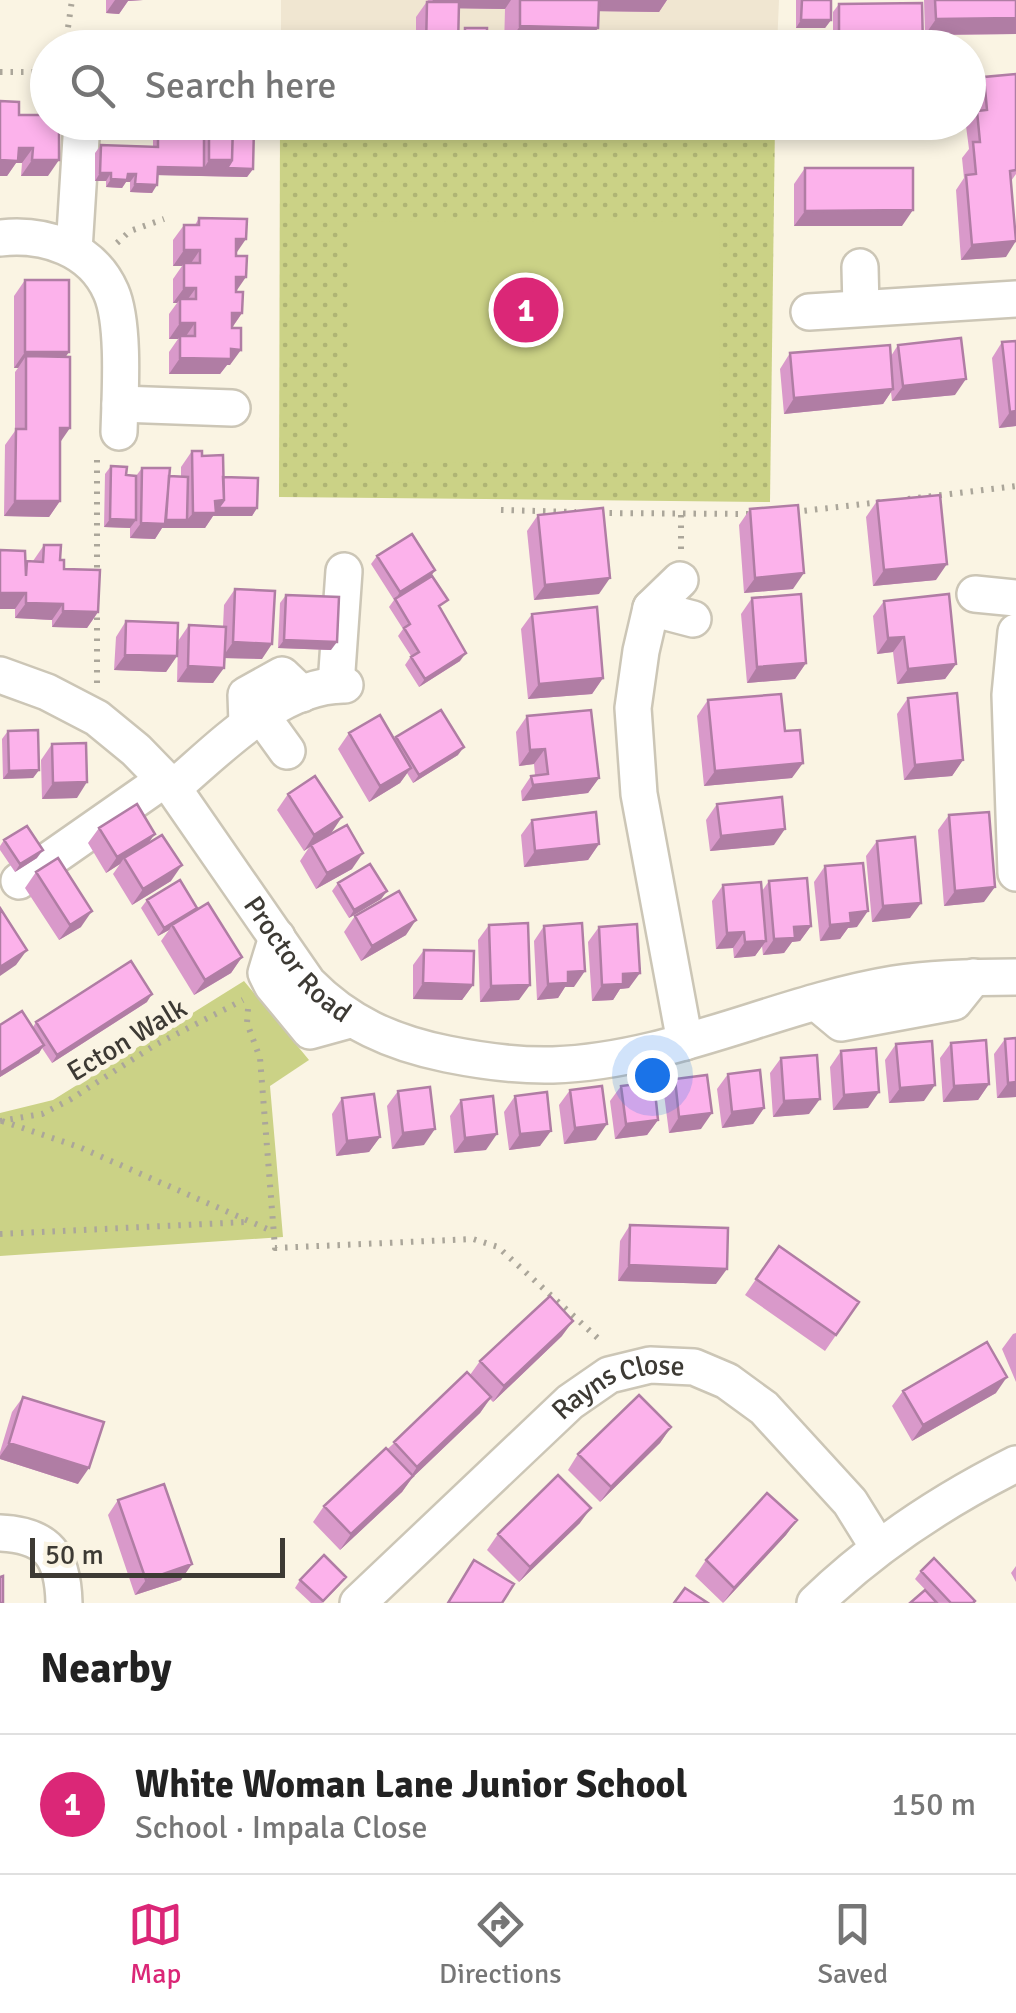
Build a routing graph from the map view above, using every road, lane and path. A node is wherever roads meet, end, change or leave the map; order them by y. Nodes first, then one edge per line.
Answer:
1 (72, 0) edge
2 (68, 30) edge
3 (0, 72) edge
4 (30, 72) edge
5 (83, 140) edge
6 (164, 218) dead end
7 (0, 238) edge
8 (86, 262) junction
9 (860, 267) dead end
10 (1016, 299) edge
11 (861, 308) junction
12 (809, 312) dead end
13 (232, 408) dead end
14 (120, 418) junction
15 (1016, 486) edge
16 (905, 499) edge
17 (886, 501) edge
18 (501, 510) dead end
19 (757, 514) edge
20 (776, 514) edge
21 (344, 571) dead end
22 (680, 580) dead end
23 (97, 581) edge
24 (975, 594) dead end
25 (1016, 598) edge
26 (97, 601) edge
27 (651, 608) junction
28 (693, 619) dead end
29 (1016, 632) edge
30 (0, 675) edge
31 (96, 718) junction
32 (254, 720) junction
33 (286, 752) dead end
34 (169, 784) junction
35 (1016, 872) edge
36 (18, 881) dead end
37 (1016, 977) edge
38 (685, 1042) junction
39 (1, 1121) edge
40 (247, 1222) junction
41 (274, 1232) junction
42 (0, 1234) edge
43 (633, 1369) junction
44 (1016, 1464) edge
45 (0, 1533) edge
46 (878, 1548) junction
47 (64, 1603) edge
48 (358, 1603) edge
49 (814, 1603) edge

1 - 2 path
3 - 4 path
5 - 8 street
6 - 8 path
7 - 8 street
8 - 14 street
9 - 11 street
10 - 11 street
11 - 12 street
13 - 14 street
14 - 23 path
15 - 16 path
17 - 20 path
18 - 19 path
21 - 32 street
22 - 27 street
24 - 25 street
26 - 31 path
27 - 28 street
27 - 38 street
29 - 35 street
30 - 31 street, Proctor Road
31 - 34 street, Proctor Road
32 - 33 street
32 - 34 street
34 - 36 street
34 - 38 street, Proctor Road
37 - 38 street, Proctor Road
39 - 40 path
39 - 41 path, Ecton Walk
40 - 41 path
40 - 42 path
41 - 43 path
43 - 46 street, Rayns Close
43 - 48 street, Rayns Close
44 - 46 street
45 - 47 street
46 - 49 street

